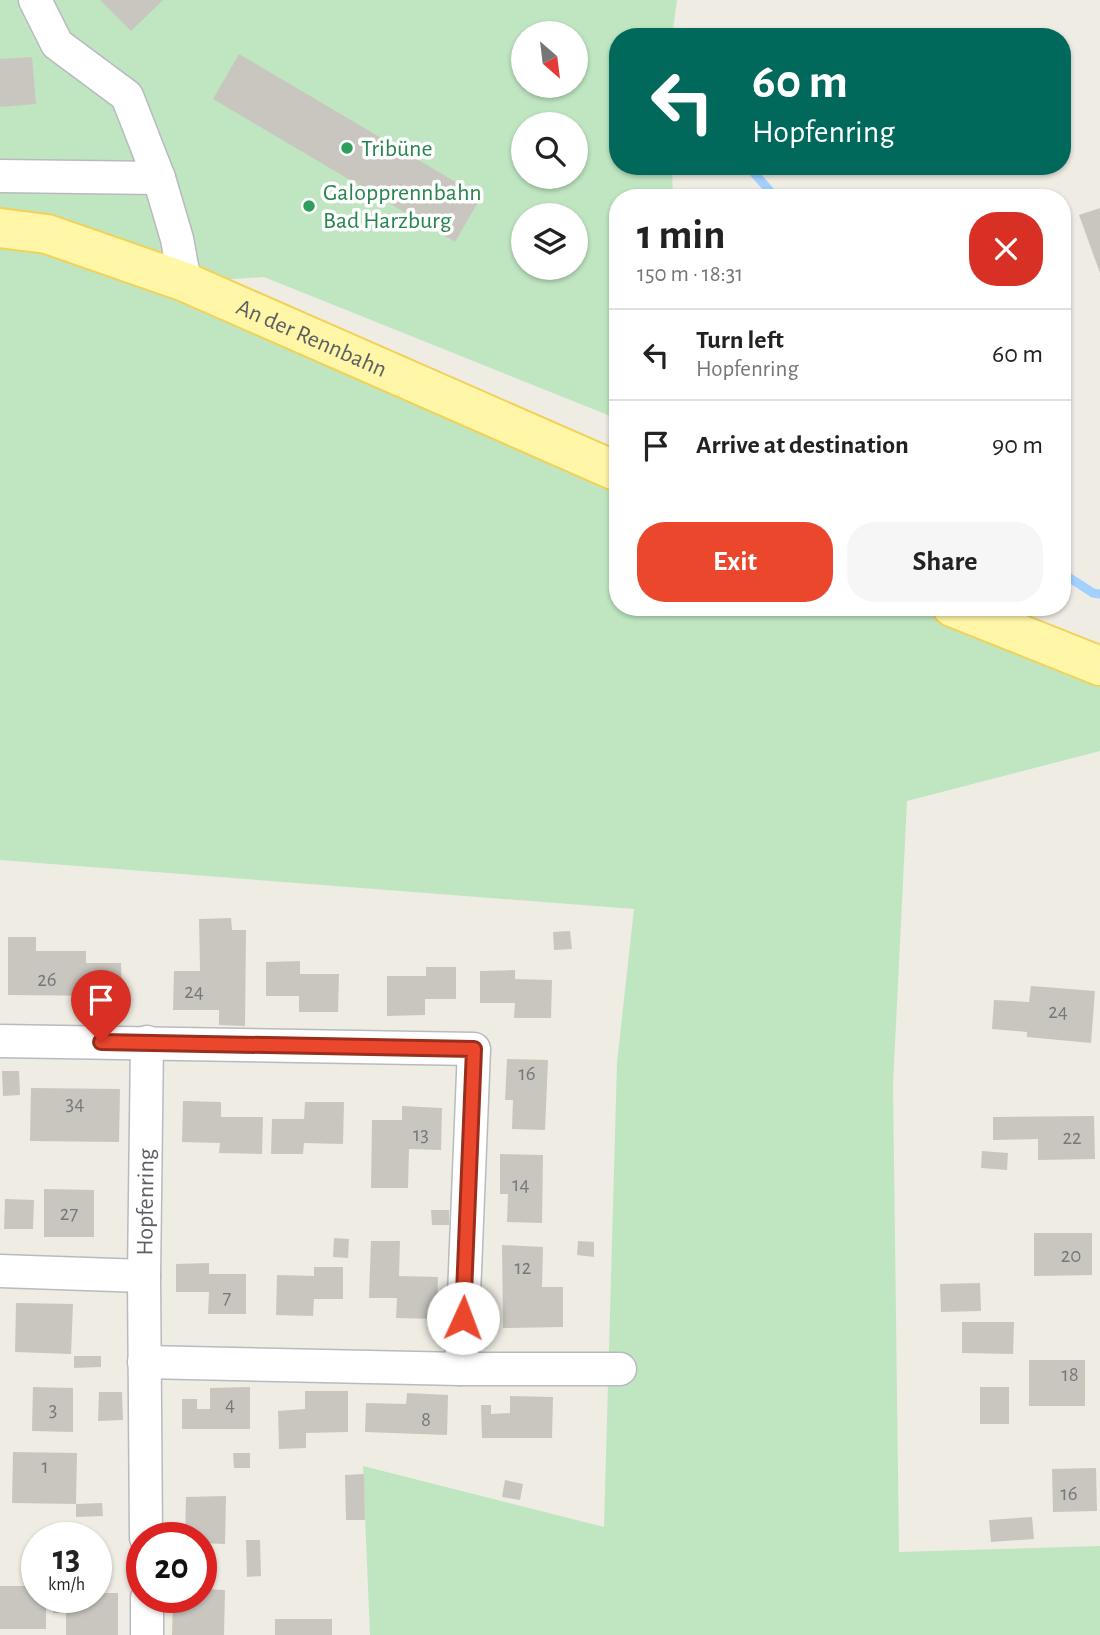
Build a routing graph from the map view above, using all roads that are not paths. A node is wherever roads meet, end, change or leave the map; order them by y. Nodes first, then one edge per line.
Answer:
1 (35, 0) edge
2 (0, 176) edge
3 (159, 178) junction
4 (0, 228) edge
5 (185, 282) junction
6 (609, 468) edge
7 (975, 616) edge
8 (1100, 666) edge
9 (0, 1041) edge
10 (147, 1042) junction
11 (0, 1270) edge
12 (144, 1276) junction
13 (144, 1362) junction
14 (461, 1369) junction
15 (620, 1369) dead end
16 (146, 1522) edge
17 (147, 1613) edge
18 (148, 1635) edge

1 - 3 street
2 - 3 street
3 - 5 street
4 - 5 main road, An der Rennbahn
5 - 6 main road, An der Rennbahn
7 - 8 main road
9 - 10 street
10 - 12 street, Hopfenring
10 - 14 street
11 - 12 street
12 - 13 street, Hopfenring
13 - 14 street
13 - 16 street, Hopfenring
14 - 15 street
17 - 18 street

